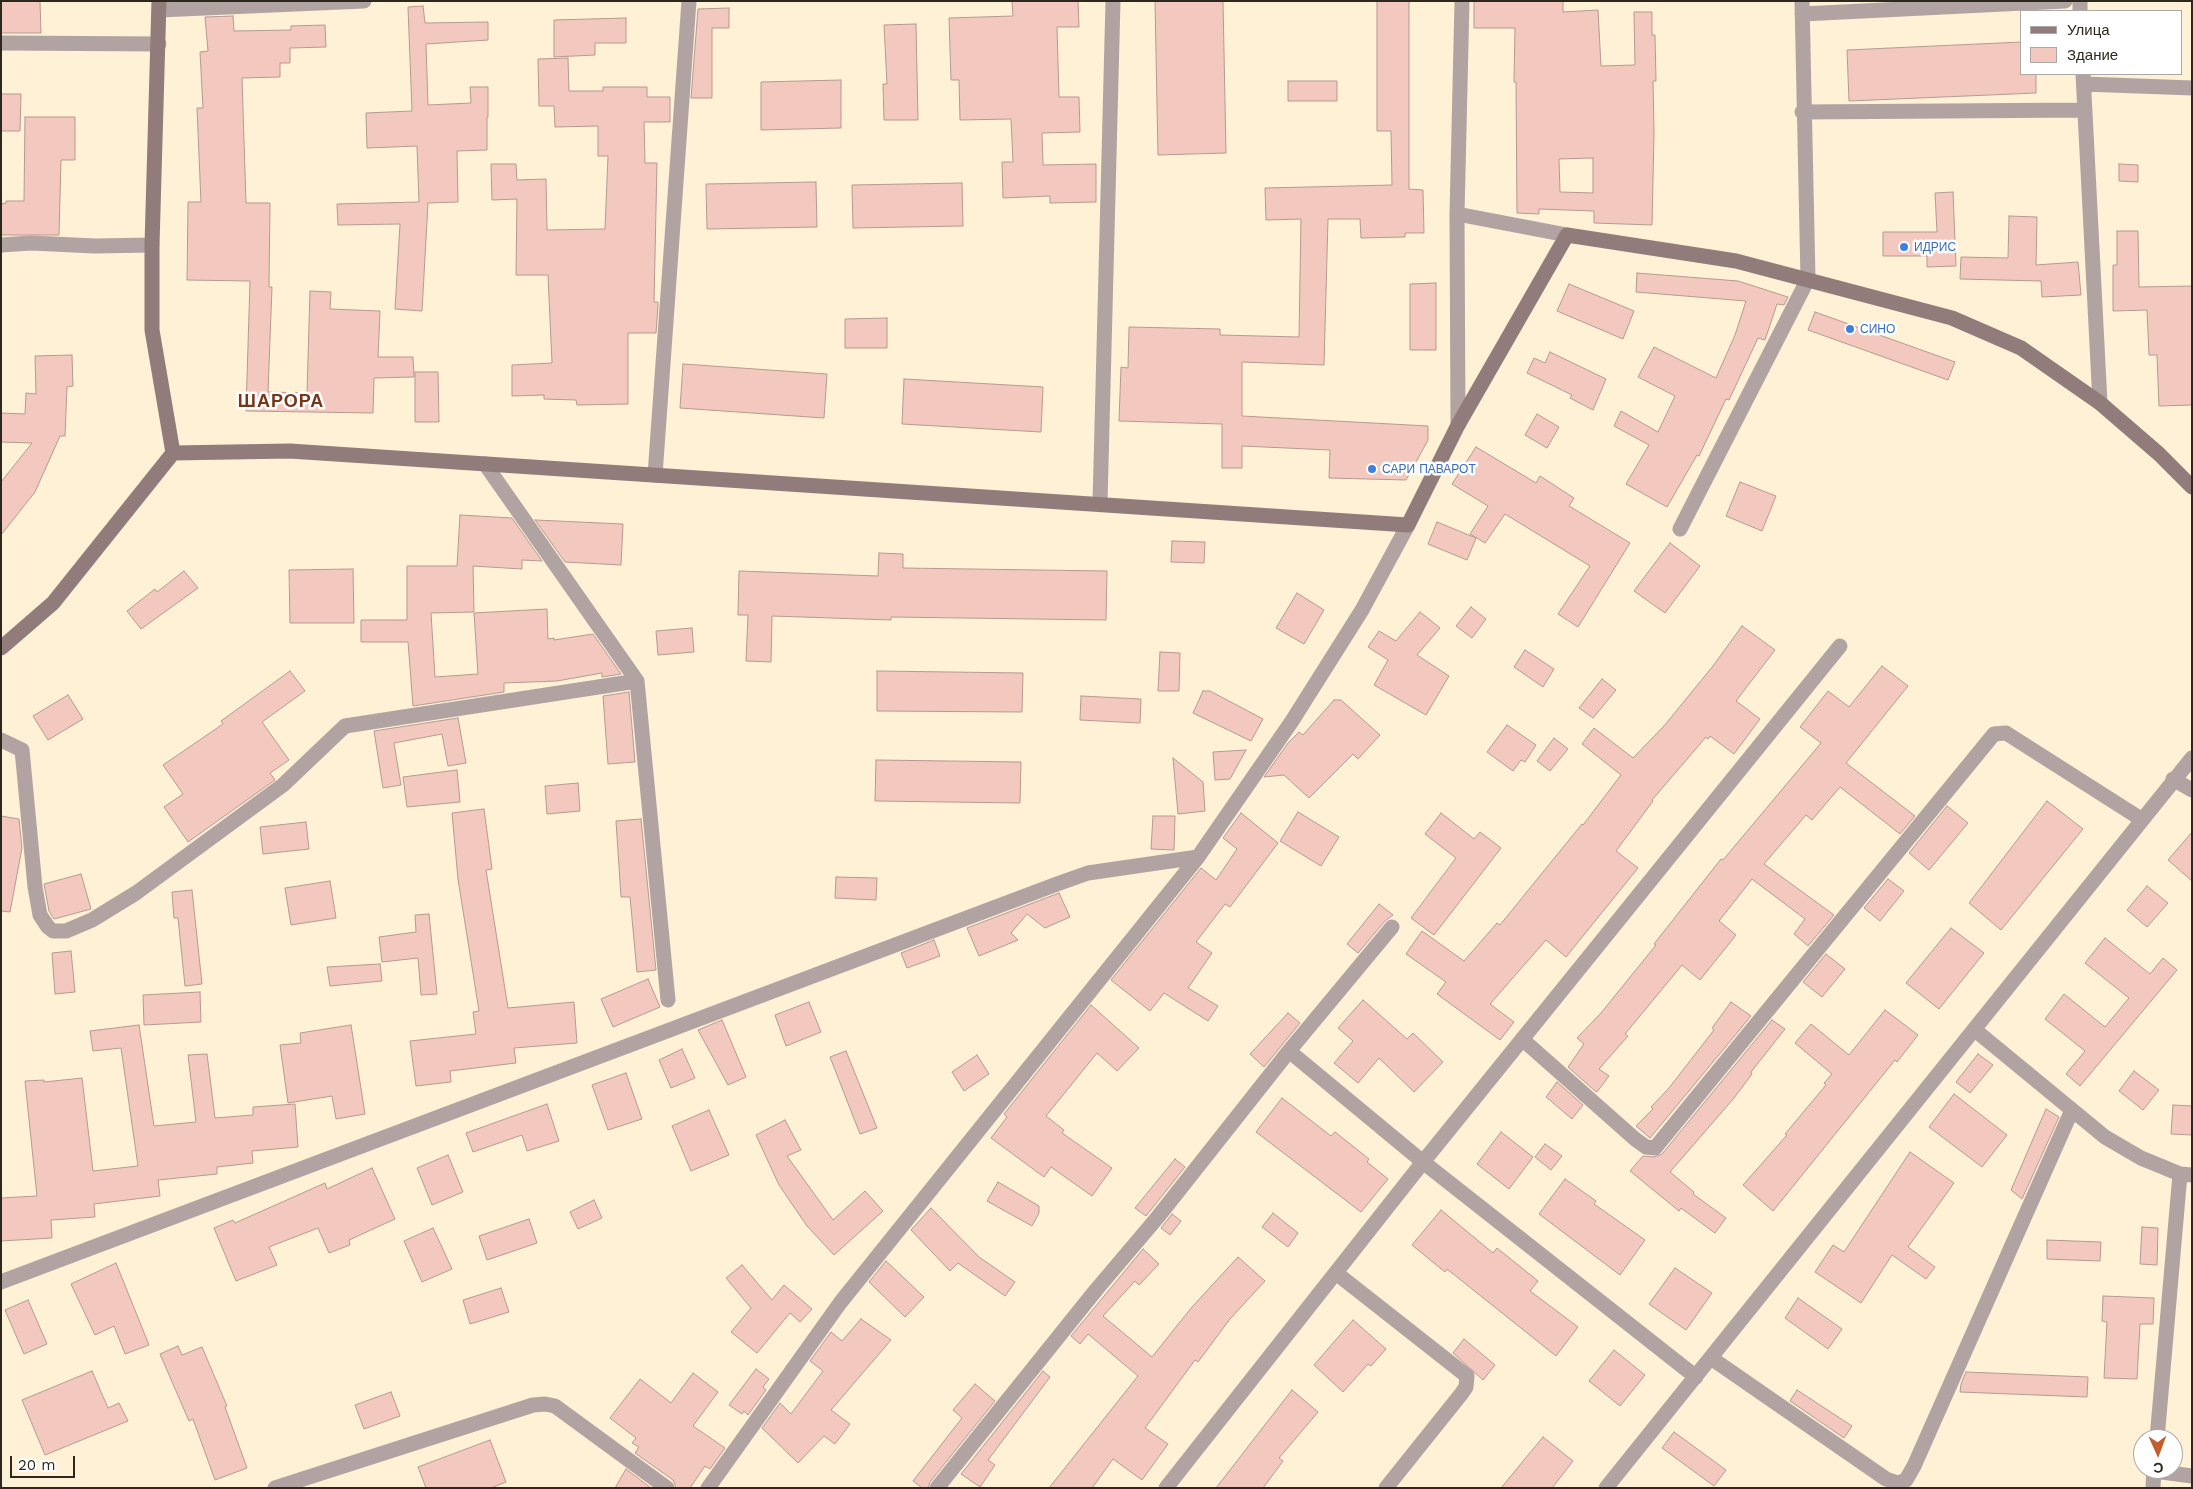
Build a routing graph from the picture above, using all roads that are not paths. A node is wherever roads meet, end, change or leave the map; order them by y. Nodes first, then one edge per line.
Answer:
1 (364, 1) edge
2 (689, 1) edge
3 (1113, 1) edge
4 (1462, 1) edge
5 (2065, 1) edge
6 (159, 5) edge
7 (1802, 7) edge
8 (1, 43) edge
9 (159, 44) junction
10 (2083, 79) edge
11 (2192, 88) edge
12 (2085, 110) junction
13 (1802, 112) junction
14 (1457, 214) junction
15 (1567, 235) junction
16 (1, 245) edge
17 (152, 245) junction
18 (1808, 279) junction
19 (2100, 404) junction
20 (1458, 425) junction
21 (173, 453) junction
22 (485, 464) junction
23 (655, 475) junction
24 (2192, 486) edge
25 (1100, 503) junction
26 (1408, 525) junction
27 (1680, 529) dead end
28 (1840, 646) dead end
29 (1, 648) edge
30 (637, 681) junction
31 (1, 740) edge
32 (2192, 758) edge
33 (2174, 779) junction
34 (2192, 790) edge
35 (2141, 819) junction
36 (1198, 857) junction
37 (1392, 927) dead end
38 (668, 1000) dead end
39 (1974, 1030) junction
40 (1522, 1039) junction
41 (1289, 1050) junction
42 (2072, 1110) junction
43 (1423, 1162) junction
44 (2186, 1175) edge
45 (1336, 1273) junction
46 (1, 1282) edge
47 (1711, 1358) junction
48 (1696, 1377) junction
49 (2158, 1429) edge
50 (275, 1488) edge
51 (667, 1488) edge
52 (708, 1488) edge
53 (937, 1488) edge
54 (1166, 1488) edge
55 (1386, 1488) edge
56 (1606, 1488) edge

1 - 6 street
2 - 23 street
3 - 25 street
4 - 14 street
5 - 7 street
6 - 9 street
7 - 13 street
8 - 9 street
9 - 17 street
10 - 11 street
10 - 12 street
12 - 13 street
12 - 19 street
13 - 18 street
14 - 15 street
14 - 20 street
15 - 18 street
15 - 20 street
16 - 17 street
17 - 21 street
18 - 19 street
18 - 27 street
19 - 24 street
20 - 26 street
21 - 22 street
21 - 29 street
22 - 23 street
22 - 30 street
23 - 25 street
25 - 26 street
26 - 36 street
28 - 40 street
30 - 31 street
30 - 38 street
32 - 33 street
33 - 34 street
33 - 35 street
35 - 39 street
35 - 40 street
36 - 46 street
36 - 52 street
37 - 41 street
39 - 42 street
39 - 47 street
40 - 43 street
41 - 43 street
41 - 53 street
42 - 44 street
42 - 47 street
43 - 45 street
43 - 48 street
44 - 49 street
45 - 54 street
45 - 55 street
47 - 48 street
48 - 56 street
50 - 51 street

